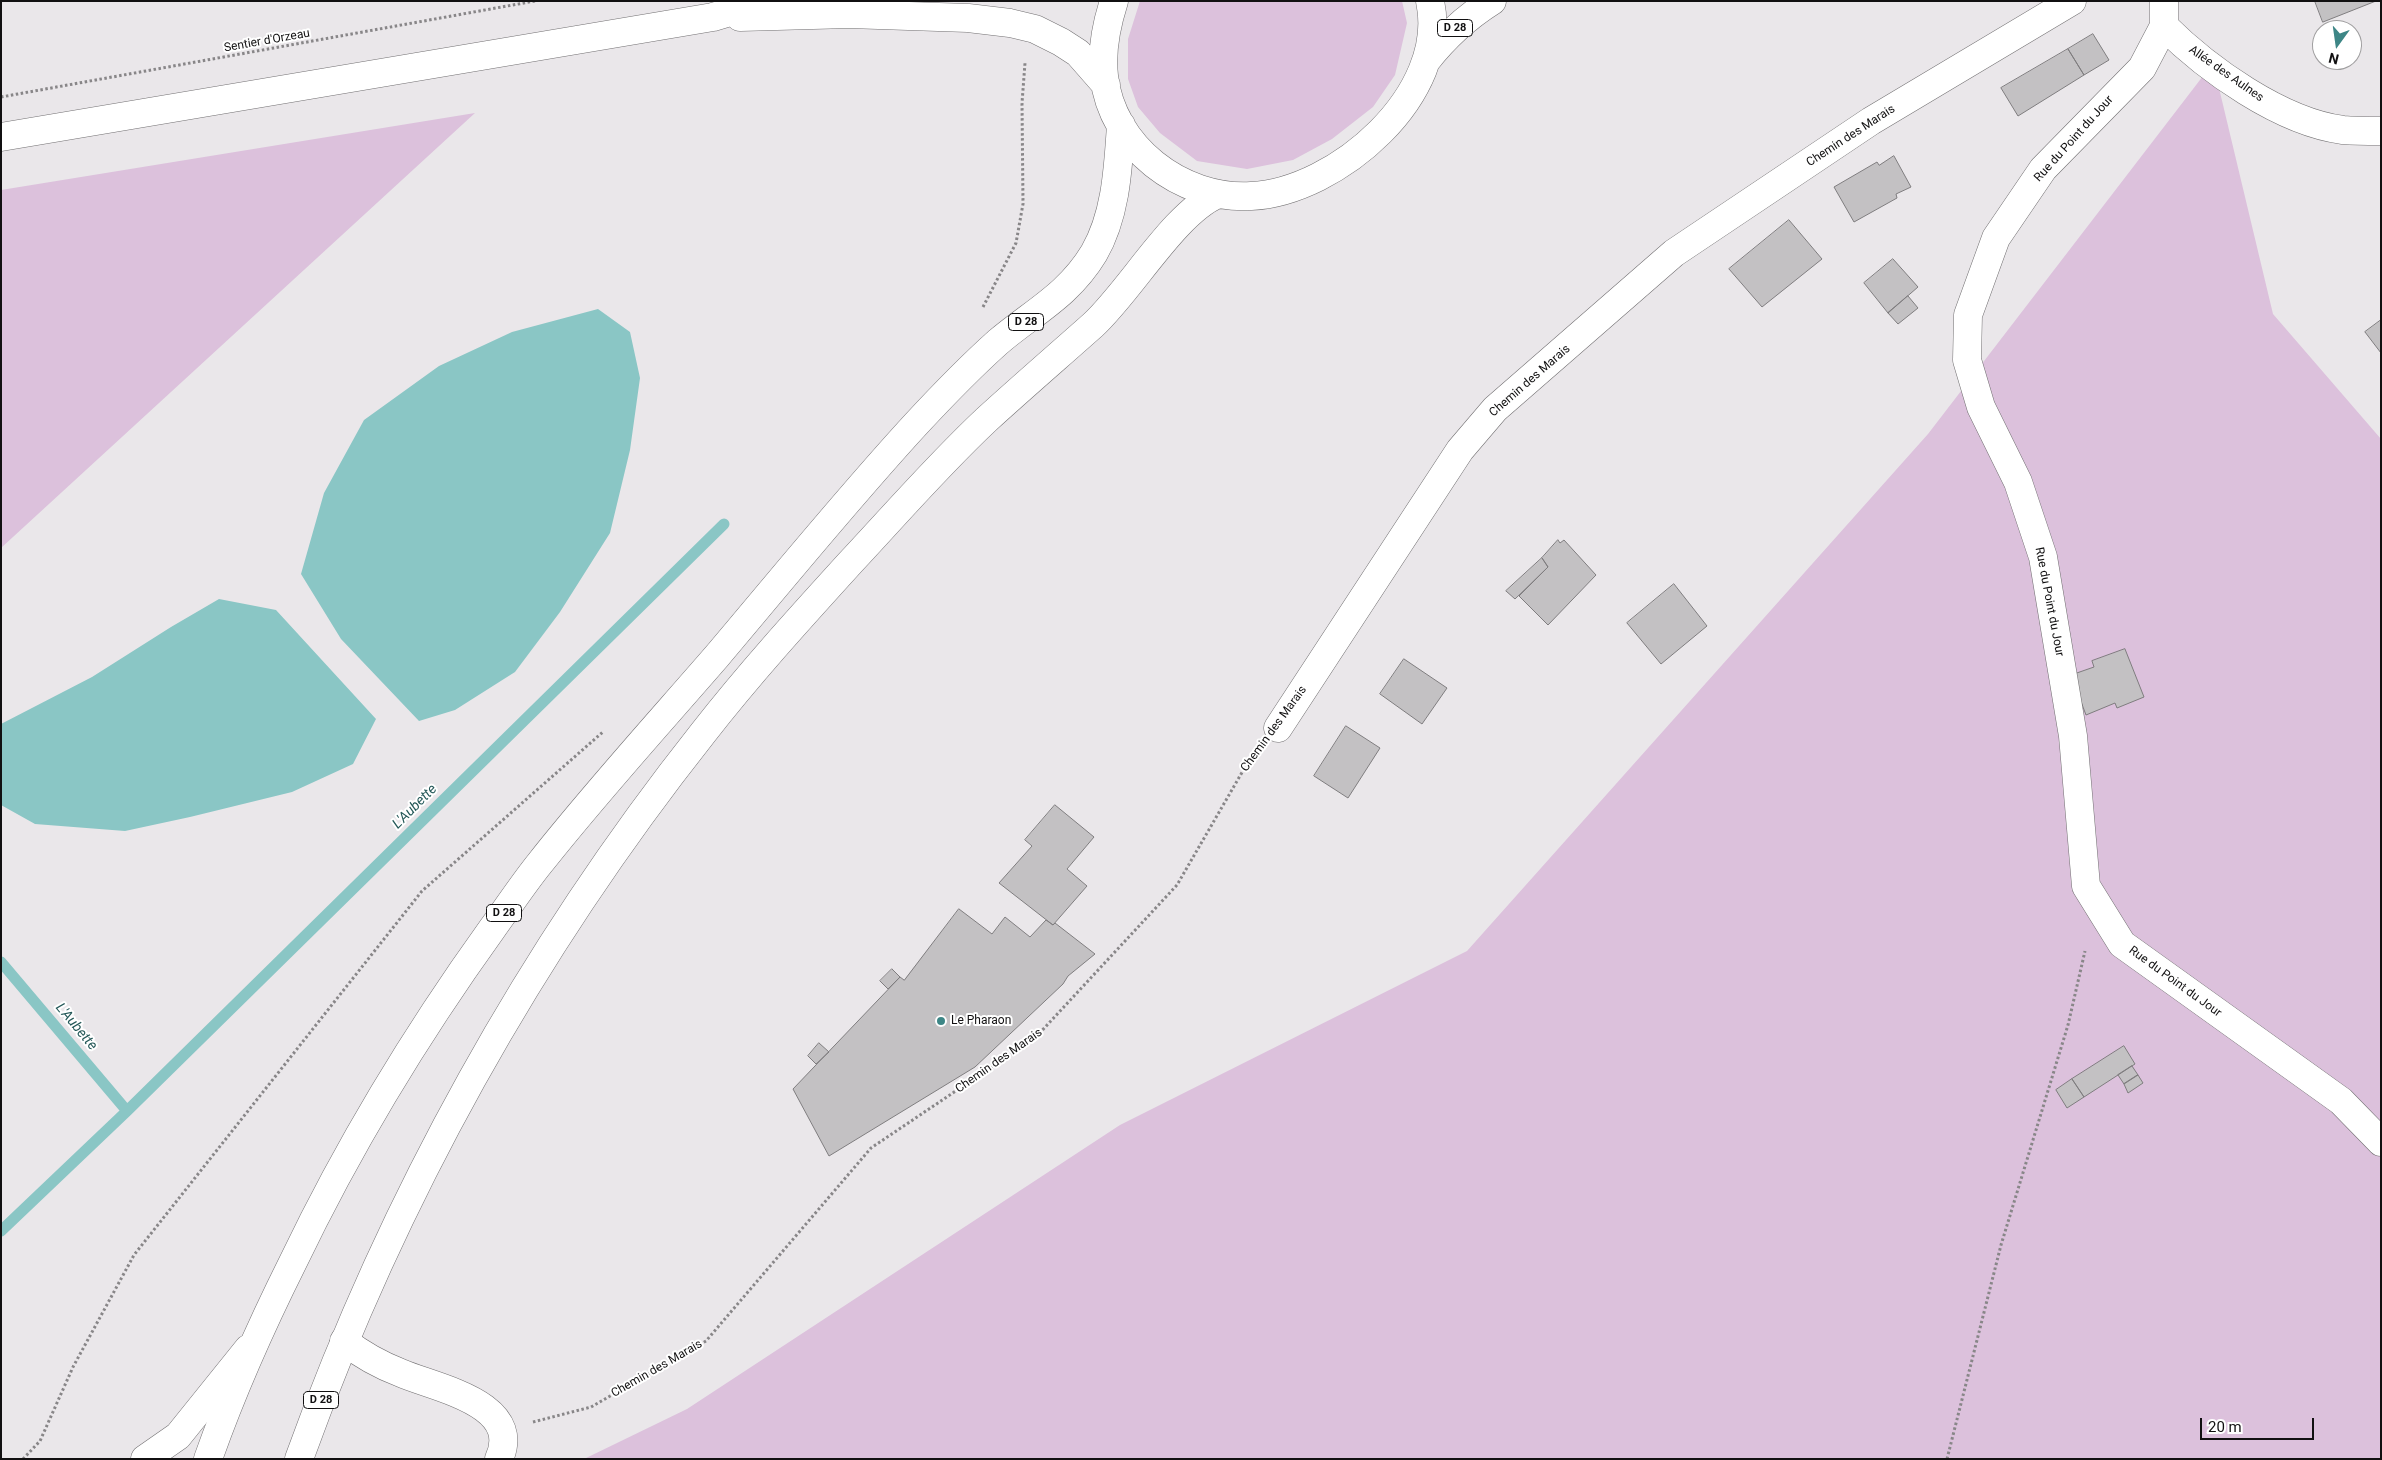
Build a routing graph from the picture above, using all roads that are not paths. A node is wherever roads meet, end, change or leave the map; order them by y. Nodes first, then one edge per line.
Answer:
1 (766, 1) edge
2 (1114, 1) edge
3 (1430, 1) edge
4 (1492, 1) edge
5 (2072, 1) edge
6 (2168, 9) edge
7 (713, 17) junction
8 (1425, 63) junction
9 (1106, 85) junction
10 (1121, 125) junction
11 (2381, 132) edge
12 (1, 137) edge
13 (1218, 194) junction
14 (1278, 728) road end
15 (2381, 1142) edge
16 (255, 1340) junction
17 (344, 1341) junction
18 (145, 1459) edge
19 (208, 1459) edge
20 (299, 1459) edge
21 (500, 1459) edge

1 - 7 main road
2 - 9 main road
3 - 8 main road
4 - 8 main road, D 28
5 - 14 main road, Chemin des Marais
6 - 11 main road, Allée des Aulnes
6 - 15 main road, Rue du Point du Jour
7 - 9 main road
7 - 12 main road
8 - 13 main road
9 - 10 main road
10 - 13 main road
10 - 16 main road, D 28
13 - 17 main road, D 28
16 - 18 main road
16 - 19 main road, D 28
17 - 20 main road, D 28
17 - 21 main road

